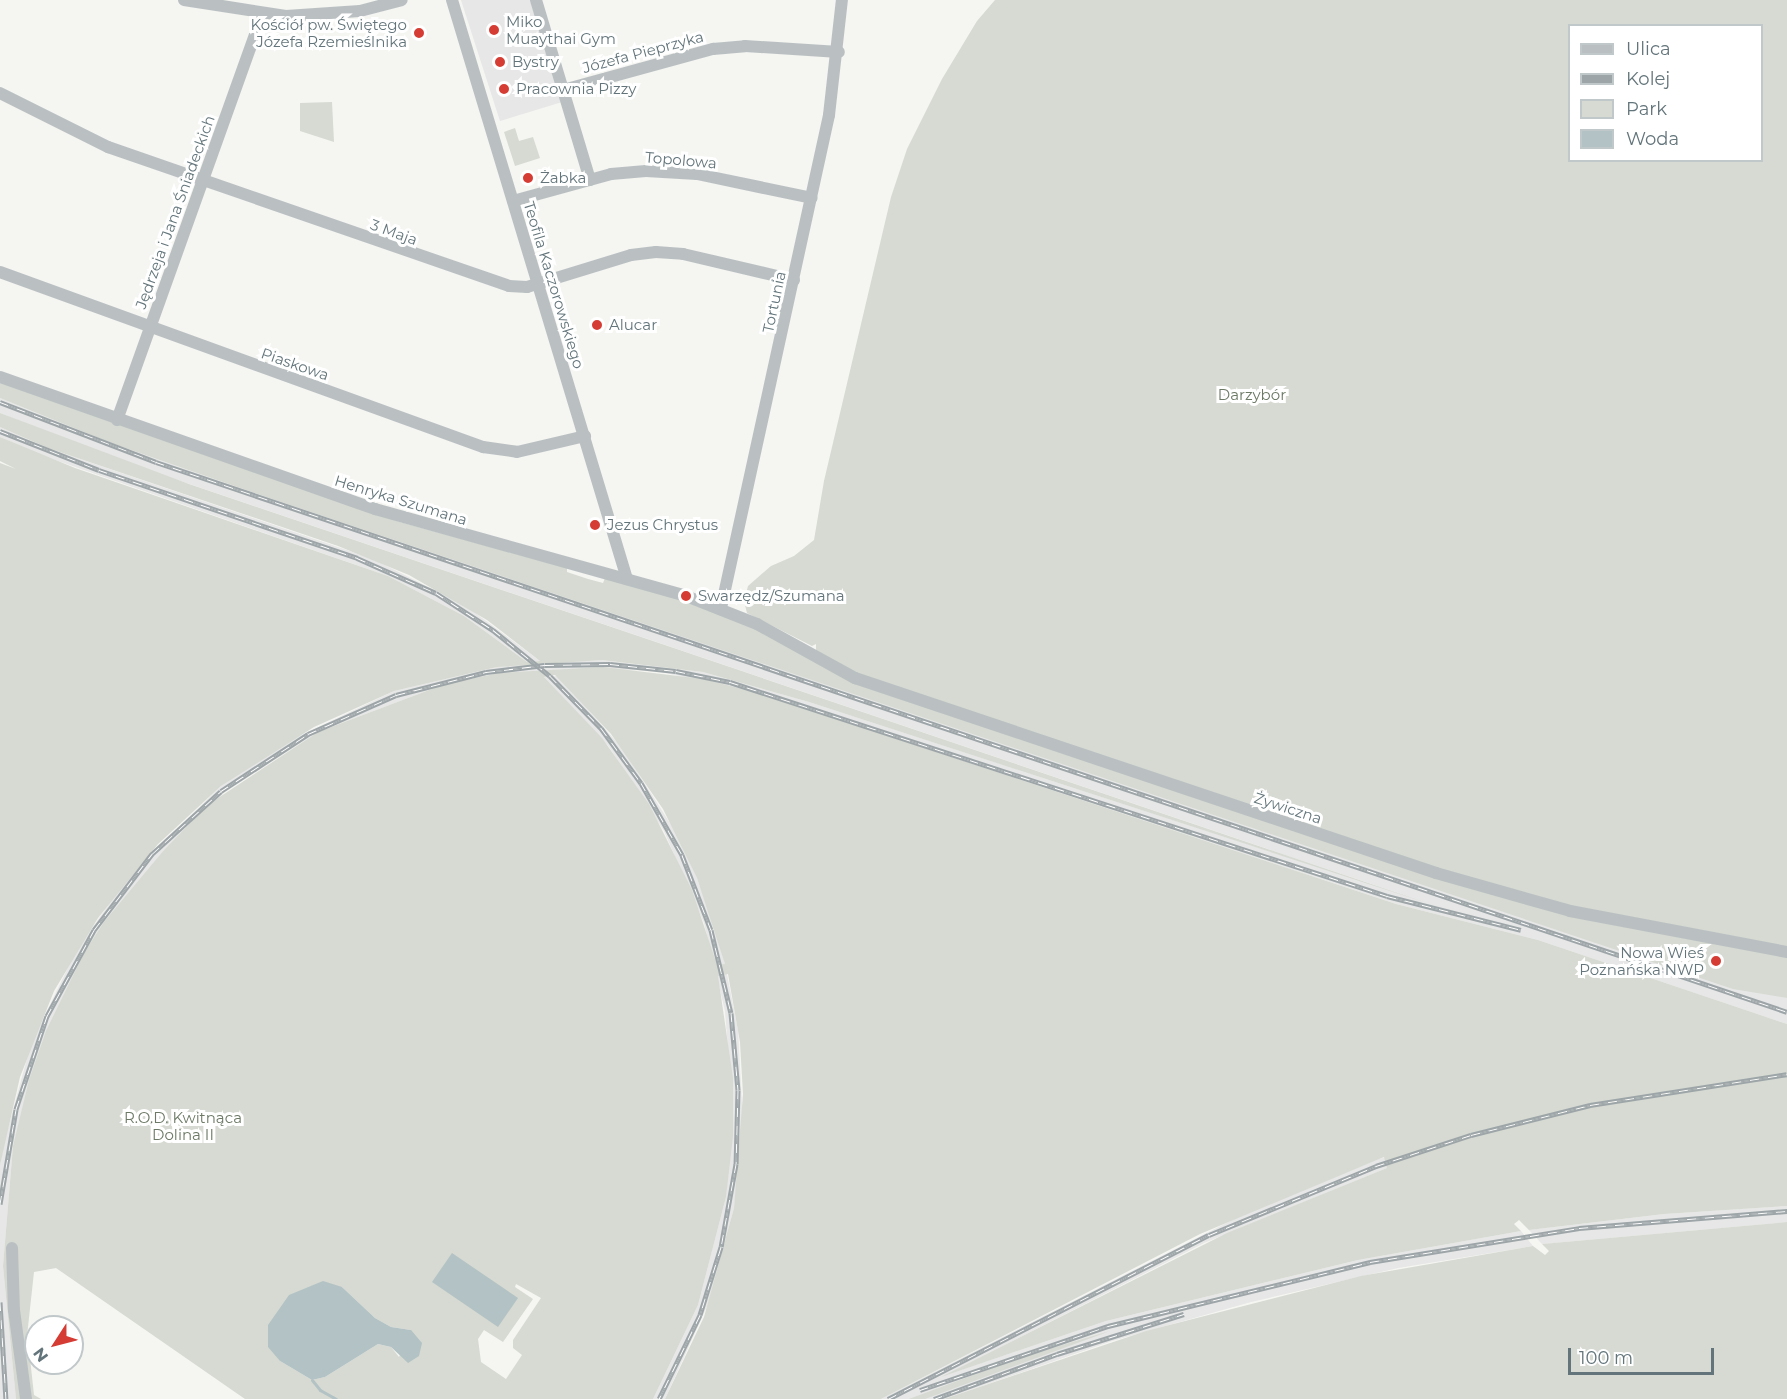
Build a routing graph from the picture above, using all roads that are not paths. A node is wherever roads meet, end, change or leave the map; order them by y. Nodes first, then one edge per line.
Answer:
1 (184, 0) edge
2 (402, 0) edge
3 (452, 0) edge
4 (536, 0) edge
5 (842, 0) edge
6 (262, 15) junction
7 (839, 52) junction
8 (563, 90) junction
9 (0, 93) edge
10 (202, 180) junction
11 (590, 180) junction
12 (812, 198) junction
13 (513, 201) junction
14 (0, 272) edge
15 (794, 280) junction
16 (538, 284) junction
17 (149, 328) junction
18 (0, 377) edge
19 (117, 420) junction
20 (585, 436) junction
21 (627, 579) junction
22 (721, 608) junction
23 (794, 644) joint
24 (1787, 952) edge
25 (12, 1248) dead end
26 (26, 1399) edge

1 - 6 street
2 - 6 street
3 - 13 street, Teofila Kaczorowskiego
4 - 8 street
5 - 7 street, Tortunia
6 - 10 street, Jędrzeja i Jana Śniadeckich
7 - 8 street, Józefa Pieprzyka
7 - 12 street, Tortunia
8 - 11 street
9 - 10 street, 3 Maja
10 - 16 street, 3 Maja
10 - 17 street, Jędrzeja i Jana Śniadeckich
11 - 12 street, Topolowa
11 - 13 street, Topolowa
12 - 15 street, Tortunia
13 - 16 street, Teofila Kaczorowskiego
14 - 17 street, Piaskowa
15 - 16 street, 3 Maja
15 - 22 street, Tortunia
16 - 20 street, Teofila Kaczorowskiego
17 - 19 street, Jędrzeja i Jana Śniadeckich
17 - 20 street, Piaskowa
18 - 19 street, Henryka Szumana
19 - 21 street, Henryka Szumana
20 - 21 street, Teofila Kaczorowskiego
21 - 22 street, Henryka Szumana
22 - 23 street, Henryka Szumana
23 - 24 street, Żywiczna
25 - 26 street

